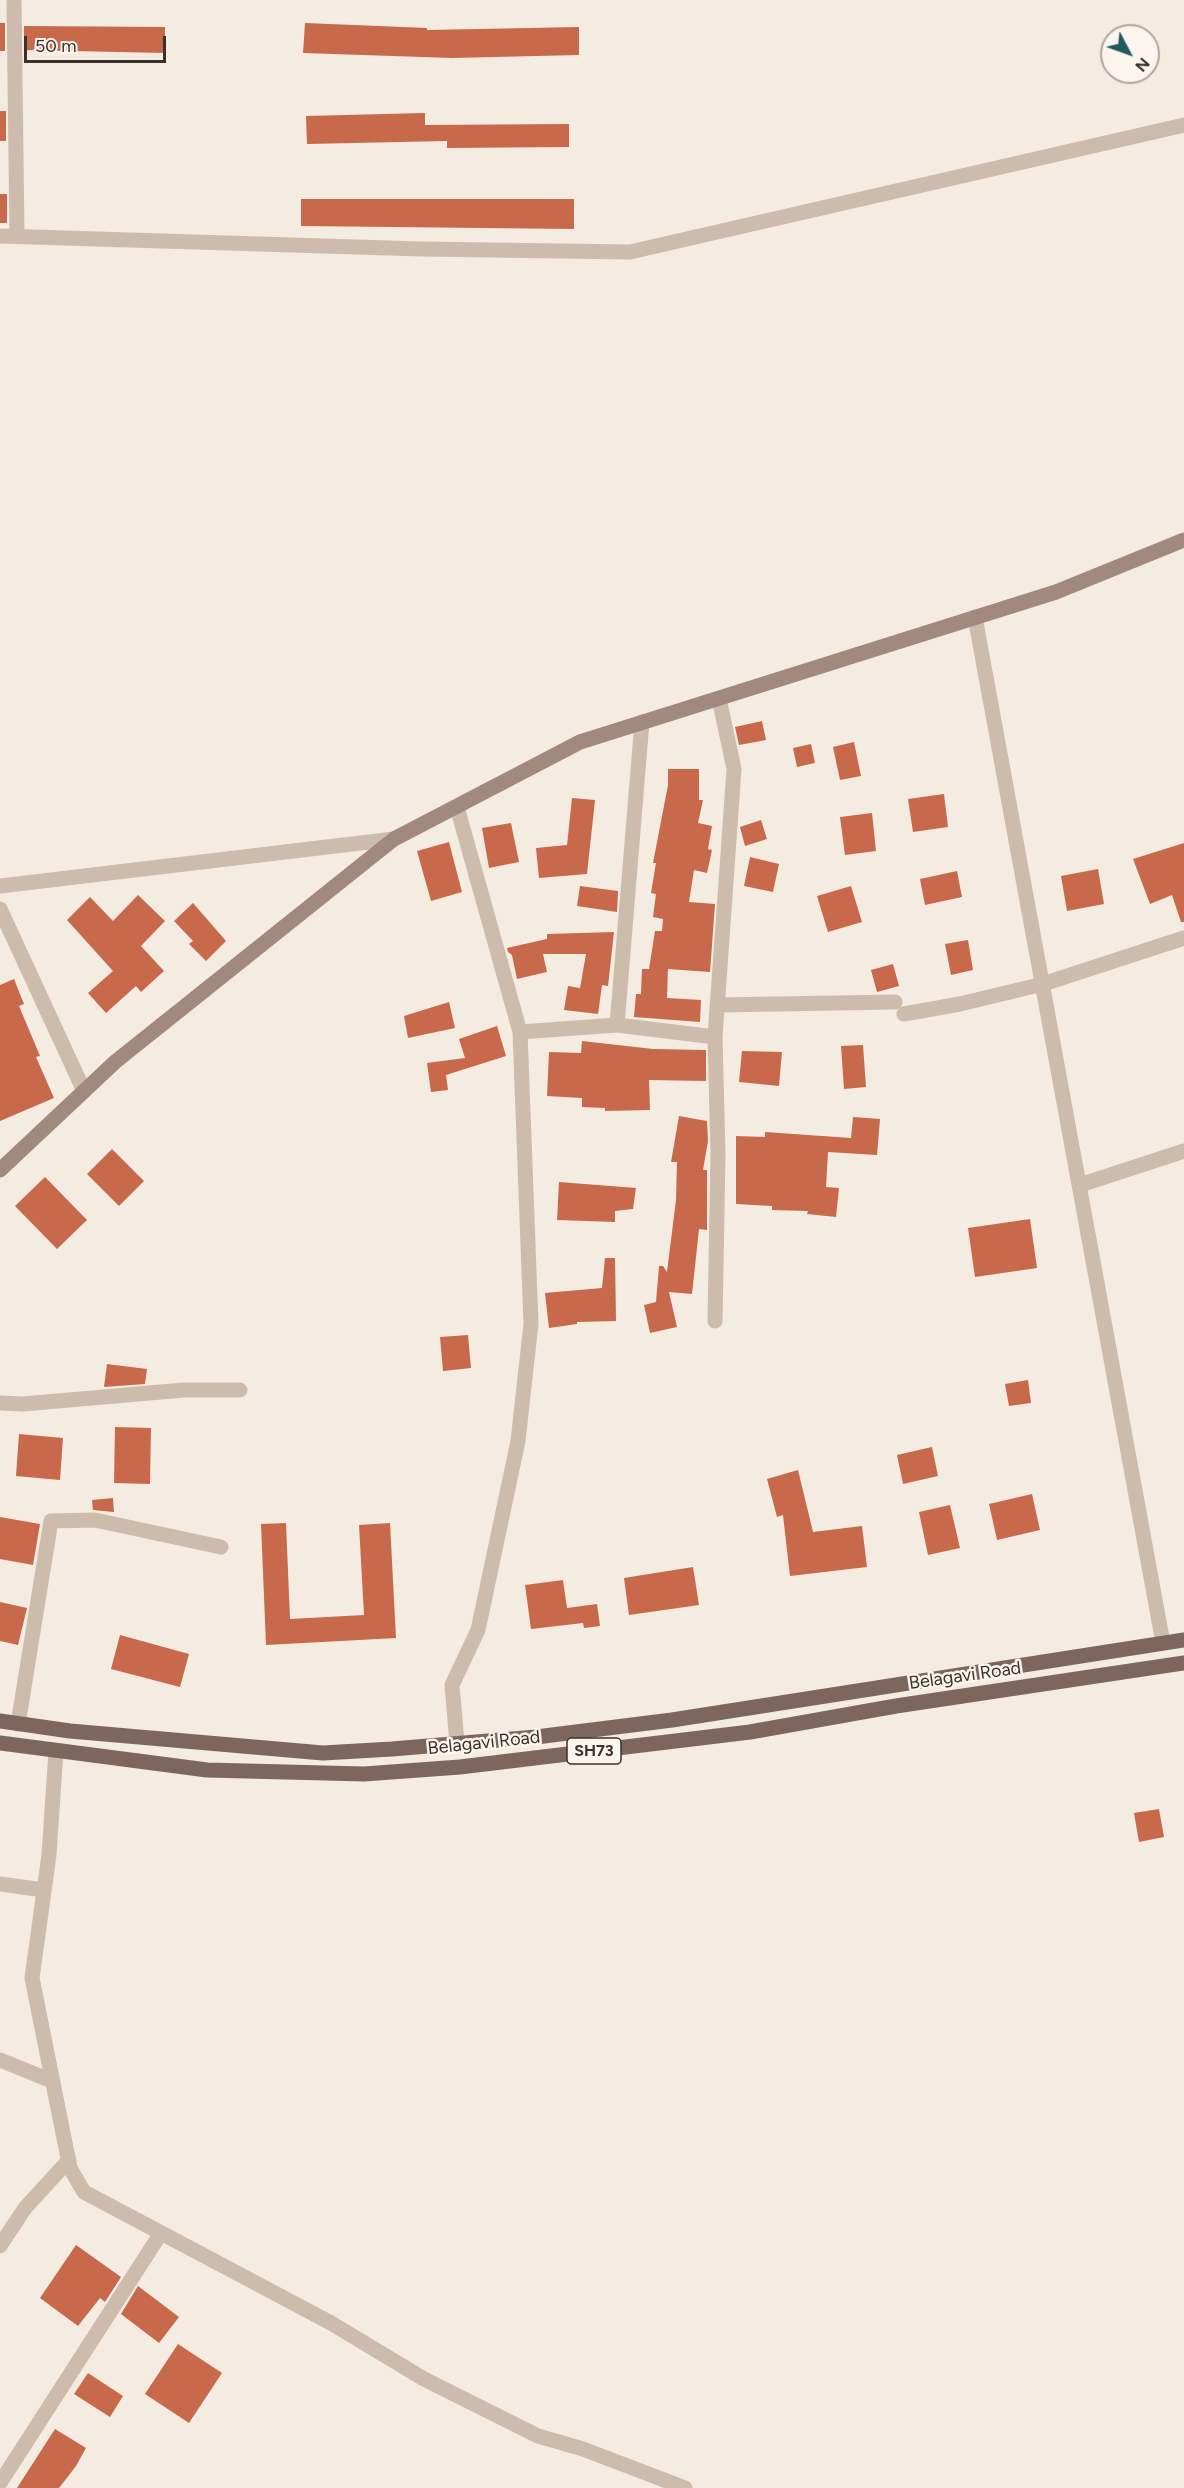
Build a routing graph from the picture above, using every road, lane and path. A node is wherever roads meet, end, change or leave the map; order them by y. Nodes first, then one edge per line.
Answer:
1 (14, 0) edge
2 (1184, 125) edge
3 (17, 235) junction
4 (0, 236) edge
5 (1184, 540) edge
6 (975, 617) junction
7 (718, 698) junction
8 (642, 722) junction
9 (457, 807) junction
10 (394, 839) junction
11 (0, 886) edge
12 (0, 909) edge
13 (1184, 938) edge
14 (1043, 984) junction
15 (717, 1005) junction
16 (618, 1024) junction
17 (520, 1032) junction
18 (715, 1037) junction
19 (84, 1091) junction
20 (1184, 1151) edge
21 (0, 1170) edge
22 (1080, 1185) junction
23 (714, 1321) dead end
24 (240, 1390) dead end
25 (0, 1403) edge
26 (221, 1546) dead end
27 (1184, 1640) edge
28 (1163, 1643) junction
29 (1184, 1663) edge
30 (0, 1721) edge
31 (18, 1724) junction
32 (0, 1743) edge
33 (457, 1743) junction
34 (56, 1751) junction
35 (0, 1884) edge
36 (44, 1890) junction
37 (0, 2060) edge
38 (52, 2081) junction
39 (69, 2160) junction
40 (161, 2233) junction
41 (1, 2244) edge
42 (0, 2483) edge
43 (686, 2488) edge

1 - 3 street
2 - 3 street
3 - 4 street
5 - 6 main road
6 - 7 main road
6 - 14 street
7 - 8 main road
7 - 15 street
8 - 9 main road
8 - 16 street
9 - 10 main road
9 - 17 street
10 - 11 street
10 - 19 main road
12 - 19 street
13 - 14 street
14 - 15 street
14 - 22 street
15 - 18 street
16 - 17 street
16 - 18 street
17 - 33 street
18 - 23 street
19 - 21 main road
20 - 22 street
22 - 28 street
24 - 25 street
26 - 31 street
27 - 28 main road
28 - 33 main road
29 - 34 main road, Belagavi Road / SH73
30 - 31 main road
31 - 33 main road
32 - 34 main road, Belagavi Road / SH73
34 - 36 street
35 - 36 street
36 - 38 street
37 - 38 street
38 - 39 street
39 - 40 street
39 - 41 street
40 - 42 street
40 - 43 street

